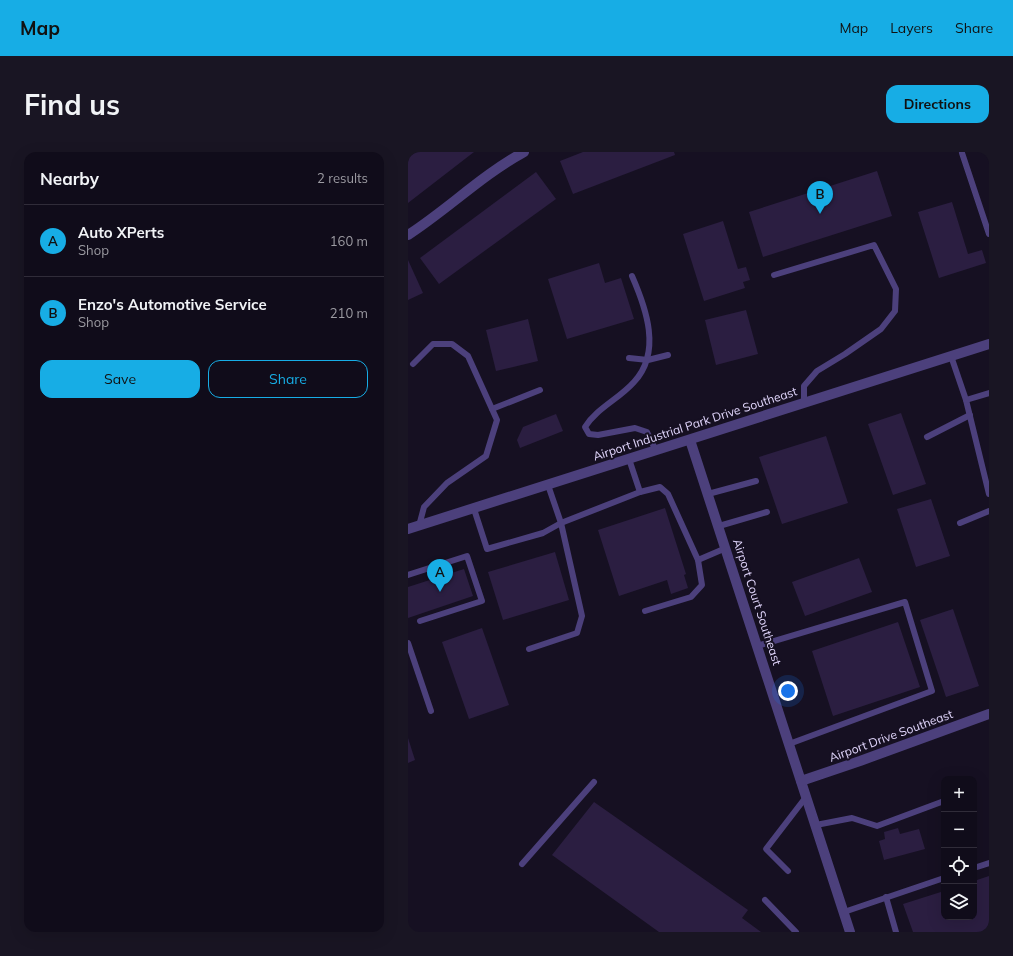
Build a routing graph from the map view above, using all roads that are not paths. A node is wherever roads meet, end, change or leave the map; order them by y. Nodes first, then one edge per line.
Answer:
1 (524, 152) edge
2 (962, 153) edge
3 (989, 234) edge
4 (408, 235) edge
5 (774, 275) dead end
6 (632, 276) dead end
7 (989, 344) edge
8 (668, 355) dead end
9 (951, 356) junction
10 (629, 358) dead end
11 (648, 360) junction
12 (413, 364) dead end
13 (540, 390) dead end
14 (989, 393) edge
15 (966, 400) junction
16 (804, 403) junction
17 (492, 410) junction
18 (970, 415) junction
19 (927, 437) dead end
20 (690, 440) junction
21 (656, 451) junction
22 (629, 459) junction
23 (756, 480) dead end
24 (987, 480) edge
25 (548, 485) junction
26 (640, 492) junction
27 (708, 494) junction
28 (989, 494) edge
29 (474, 509) junction
30 (989, 511) edge
31 (767, 512) dead end
32 (561, 523) junction
33 (960, 524) dead end
34 (419, 526) junction
35 (719, 526) junction
36 (408, 529) edge
37 (726, 548) junction
38 (698, 560) junction
39 (408, 575) edge
40 (645, 610) dead end
41 (420, 622) dead end
42 (408, 643) edge
43 (757, 646) junction
44 (529, 649) dead end
45 (431, 711) dead end
46 (989, 714) edge
47 (789, 744) junction
48 (801, 780) junction
49 (594, 782) dead end
50 (806, 797) junction
51 (941, 802) edge
52 (816, 825) junction
53 (989, 862) edge
54 (522, 864) dead end
55 (977, 867) edge
56 (788, 871) dead end
57 (941, 879) edge
58 (886, 897) junction
59 (765, 900) dead end
60 (844, 912) junction
61 (796, 932) edge
62 (850, 932) edge
63 (896, 932) edge

1 - 4 street
2 - 3 lane
5 - 16 lane
6 - 11 lane
7 - 9 street, Airport Industrial Park Drive Southeast
8 - 11 lane
9 - 15 lane
9 - 16 street, Airport Industrial Park Drive Southeast
10 - 11 lane
11 - 21 lane
12 - 17 lane
13 - 17 lane
14 - 15 lane
15 - 18 lane
16 - 20 street, Airport Industrial Park Drive Southeast
17 - 34 lane
18 - 19 lane
18 - 24 lane
20 - 21 street, Airport Industrial Park Drive Southeast
20 - 27 street, Airport Court Southeast
21 - 22 street, Airport Industrial Park Drive Southeast
22 - 25 street, Airport Industrial Park Drive Southeast
22 - 26 lane
23 - 27 lane
24 - 28 lane
25 - 29 street, Airport Industrial Park Drive Southeast
25 - 32 lane
26 - 32 lane
26 - 38 lane
27 - 35 street, Airport Court Southeast
29 - 32 lane
29 - 34 street, Airport Industrial Park Drive Southeast
30 - 33 lane
31 - 35 lane
32 - 44 lane
34 - 36 street, Airport Industrial Park Drive Southeast
35 - 37 street, Airport Court Southeast
37 - 38 lane
37 - 43 street, Airport Court Southeast
38 - 40 lane
39 - 41 lane
42 - 45 lane
43 - 47 street, Airport Court Southeast
43 - 47 lane
46 - 48 street, Airport Drive Southeast
47 - 48 street, Airport Court Southeast
48 - 50 street, Airport Court Southeast
49 - 54 lane
50 - 52 street, Airport Court Southeast
50 - 56 lane
51 - 52 lane
52 - 60 street, Airport Court Southeast
53 - 55 lane
57 - 58 lane
58 - 60 lane
58 - 63 lane
59 - 61 lane
60 - 62 street, Airport Court Southeast

